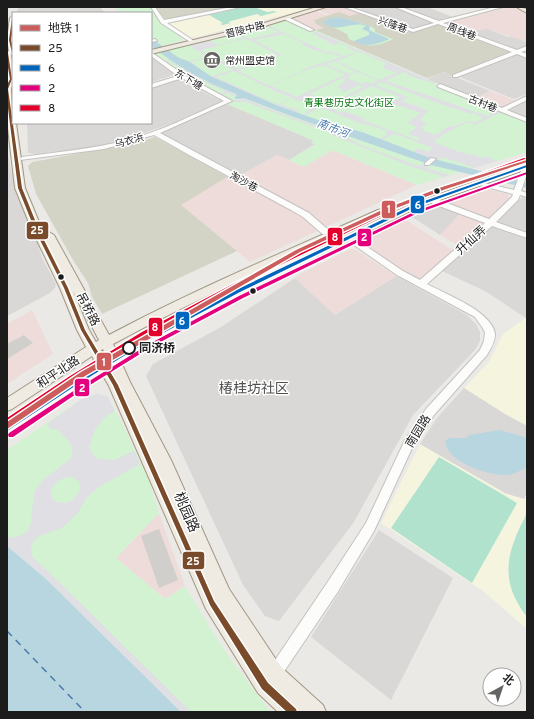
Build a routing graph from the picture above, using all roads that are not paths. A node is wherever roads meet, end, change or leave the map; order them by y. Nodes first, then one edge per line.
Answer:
1 (153, 7) edge
2 (239, 7) edge
3 (323, 7) edge
4 (346, 7) edge
5 (397, 7) edge
6 (501, 7) edge
7 (520, 7) edge
8 (11, 10) dead end
9 (527, 10) edge
10 (286, 18) junction
11 (163, 22) junction
12 (440, 22) junction
13 (7, 23) edge
14 (12, 24) edge
15 (312, 30) dead end
16 (9, 41) edge
17 (192, 42) junction
18 (527, 48) edge
19 (516, 52) junction
20 (7, 53) edge
21 (152, 53) edge
22 (527, 56) edge
23 (182, 76) junction
24 (455, 76) dead end
25 (152, 86) edge
26 (440, 86) dead end
27 (9, 87) edge
28 (527, 98) edge
29 (230, 101) joint
30 (502, 110) junction
31 (12, 115) edge
32 (527, 120) edge
33 (13, 124) edge
34 (19, 124) edge
35 (156, 133) junction
36 (22, 159) junction
37 (433, 159) dead end
38 (527, 159) edge
39 (427, 164) dead end
40 (505, 166) junction
41 (524, 169) edge
42 (480, 178) junction
43 (518, 192) junction
44 (527, 195) edge
45 (431, 200) junction
46 (490, 222) junction
47 (329, 235) junction
48 (527, 236) edge
49 (348, 238) junction
50 (421, 284) junction
51 (106, 342) junction
52 (94, 349) junction
53 (108, 363) junction
54 (7, 404) edge
55 (7, 430) edge
56 (270, 680) junction
57 (293, 712) edge
58 (316, 712) edge

1 - 11 street
2 - 11 street
3 - 10 main road, 晋陵中路
4 - 12 street, 兴隆巷
5 - 12 street, 周线巷
6 - 12 street, 兴隆巷
7 - 9 main road
8 - 13 main road
10 - 15 street
10 - 17 main road, 晋陵中路
11 - 17 street
12 - 19 street, 周线巷
14 - 16 main road
17 - 21 main road, 晋陵中路
18 - 19 street
19 - 22 street, 周线巷
19 - 24 street
20 - 27 main road, 吊桥路
21 - 23 street, 东下塘
23 - 25 street
23 - 29 street, 东下塘
26 - 30 street, 古村巷
27 - 31 main road, 吊桥路
28 - 30 street
29 - 35 street, 乌衣浜
30 - 32 street, 古村巷
33 - 52 main road, 吊桥路
34 - 36 main road, 吊桥路
35 - 36 street, 乌衣浜
35 - 47 street, 淘沙巷
36 - 51 main road, 吊桥路
37 - 39 street
38 - 40 main road, 和平北路
40 - 41 street
40 - 42 main road, 和平北路
41 - 42 main road, 和平北路
41 - 43 street, 升仙弄
42 - 43 street
42 - 45 main road, 和平北路
42 - 47 main road, 和平北路
43 - 44 street
43 - 46 street, 升仙弄
45 - 46 street
45 - 49 main road, 和平北路
46 - 48 street
46 - 50 street, 升仙弄
47 - 51 main road, 和平北路
49 - 50 street, 南园路
49 - 53 main road, 和平北路
50 - 56 street, 南园路
51 - 52 main road, 和平北路
51 - 53 main road, 吊桥路
52 - 53 main road, 吊桥路
52 - 54 main road, 和平北路
53 - 55 main road, 和平北路
53 - 56 main road, 桃园路
56 - 57 main road, 桃园路
56 - 58 main road, 桃园路

